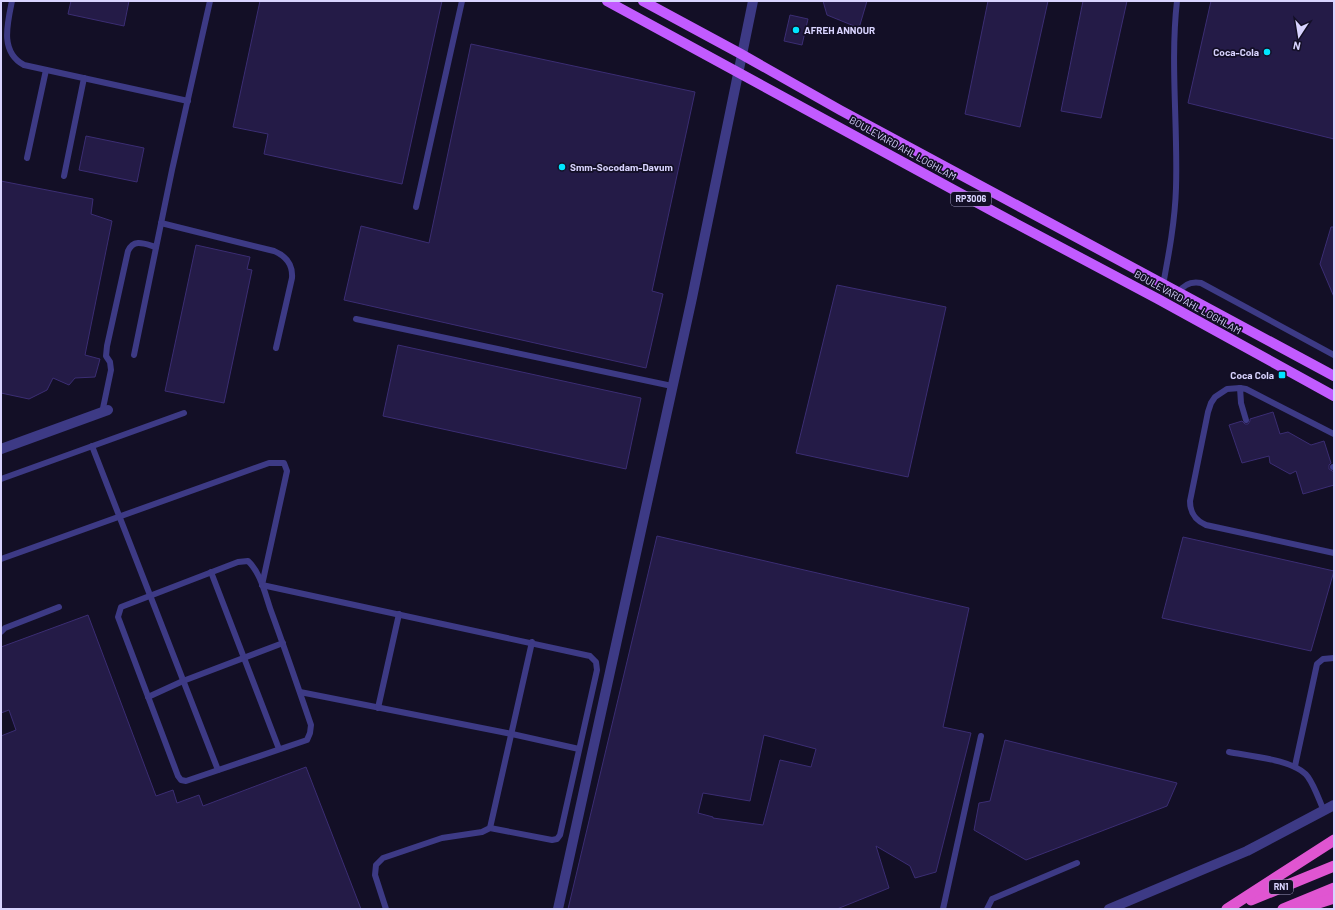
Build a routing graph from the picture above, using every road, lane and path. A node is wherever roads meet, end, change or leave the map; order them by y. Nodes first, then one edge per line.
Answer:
1 (12, 1) edge
2 (210, 1) edge
3 (462, 1) edge
4 (607, 1) edge
5 (643, 1) edge
6 (753, 1) edge
7 (1177, 1) edge
8 (741, 54) junction
9 (46, 70) junction
10 (738, 72) junction
11 (84, 78) junction
12 (188, 101) junction
13 (840, 110) junction
14 (833, 124) junction
15 (27, 158) dead end
16 (64, 176) dead end
17 (1007, 200) junction
18 (416, 207) dead end
19 (998, 214) junction
20 (161, 223) junction
21 (156, 246) junction
22 (1163, 285) junction
23 (1178, 293) junction
24 (1158, 299) junction
25 (356, 319) dead end
26 (276, 348) dead end
27 (134, 355) dead end
28 (1334, 355) edge
29 (1334, 376) edge
30 (672, 386) junction
31 (1240, 388) junction
32 (1334, 396) edge
33 (105, 412) joint
34 (184, 413) dead end
35 (1246, 420) dead end
36 (1334, 434) edge
37 (92, 446) junction
38 (1, 449) edge
39 (1, 479) edge
40 (120, 517) junction
41 (1334, 553) edge
42 (1, 559) edge
43 (211, 572) junction
44 (262, 585) junction
45 (150, 595) junction
46 (59, 607) dead end
47 (399, 614) junction
48 (1, 632) edge
49 (532, 642) junction
50 (283, 643) junction
51 (244, 658) junction
52 (1334, 658) edge
53 (183, 682) junction
54 (300, 692) junction
55 (148, 697) junction
56 (378, 708) junction
57 (512, 734) junction
58 (980, 736) dead end
59 (280, 749) junction
60 (579, 749) junction
61 (1229, 752) dead end
62 (1295, 766) junction
63 (218, 770) junction
64 (1334, 806) edge
65 (1324, 811) junction
66 (490, 828) junction
67 (1334, 840) edge
68 (1077, 863) dead end
69 (1334, 866) edge
70 (1334, 888) edge
71 (1334, 898) edge
72 (386, 909) edge
73 (558, 909) edge
74 (944, 909) edge
75 (987, 909) edge
76 (1108, 909) edge
77 (1228, 909) edge
78 (1283, 909) edge
79 (1300, 909) edge

1 - 9 lane
2 - 12 lane
3 - 18 lane
4 - 10 main road, BOULEVARD AHL LOGHLAM / RP3006
5 - 8 main road, BOULEVARD AHL LOGHLAM / RP3006
6 - 8 street
7 - 22 lane
8 - 10 street
8 - 13 main road, BOULEVARD AHL LOGHLAM / RP3006
9 - 11 lane
9 - 15 lane
10 - 14 main road, BOULEVARD AHL LOGHLAM / RP3006
10 - 30 street
11 - 12 lane
11 - 16 lane
12 - 20 lane
13 - 14 main road
13 - 17 main road, BOULEVARD AHL LOGHLAM / RP3006
14 - 19 main road, BOULEVARD AHL LOGHLAM / RP3006
17 - 19 main road
17 - 22 main road, BOULEVARD AHL LOGHLAM / RP3006
19 - 24 main road, BOULEVARD AHL LOGHLAM / RP3006
20 - 21 lane
20 - 26 lane
21 - 27 lane
21 - 33 lane
22 - 23 main road, BOULEVARD AHL LOGHLAM / RP3006
22 - 24 main road
23 - 28 lane
23 - 29 main road, BOULEVARD AHL LOGHLAM / RP3006
24 - 32 main road, BOULEVARD AHL LOGHLAM / RP3006
25 - 30 lane
30 - 73 street
31 - 35 lane
31 - 36 lane
31 - 41 lane
33 - 38 street
34 - 37 lane
37 - 39 lane
37 - 40 lane
40 - 42 lane
40 - 44 lane
40 - 45 lane
43 - 44 lane
43 - 45 lane
43 - 51 lane
44 - 47 lane
44 - 50 lane
45 - 53 lane
45 - 55 lane
46 - 48 lane
47 - 49 lane
47 - 56 lane
49 - 57 lane
49 - 60 lane
50 - 51 lane
50 - 54 lane
51 - 53 lane
51 - 59 lane
52 - 62 lane
53 - 55 lane
53 - 63 lane
54 - 56 lane
54 - 59 lane
55 - 63 lane
56 - 57 lane
57 - 60 lane
57 - 66 lane
58 - 74 lane
59 - 63 lane
60 - 66 lane
61 - 62 lane
62 - 65 lane
64 - 65 street
65 - 76 street
66 - 72 lane
67 - 77 highway
68 - 75 lane
69 - 77 highway, RN1
70 - 78 highway, RN1
71 - 79 highway

